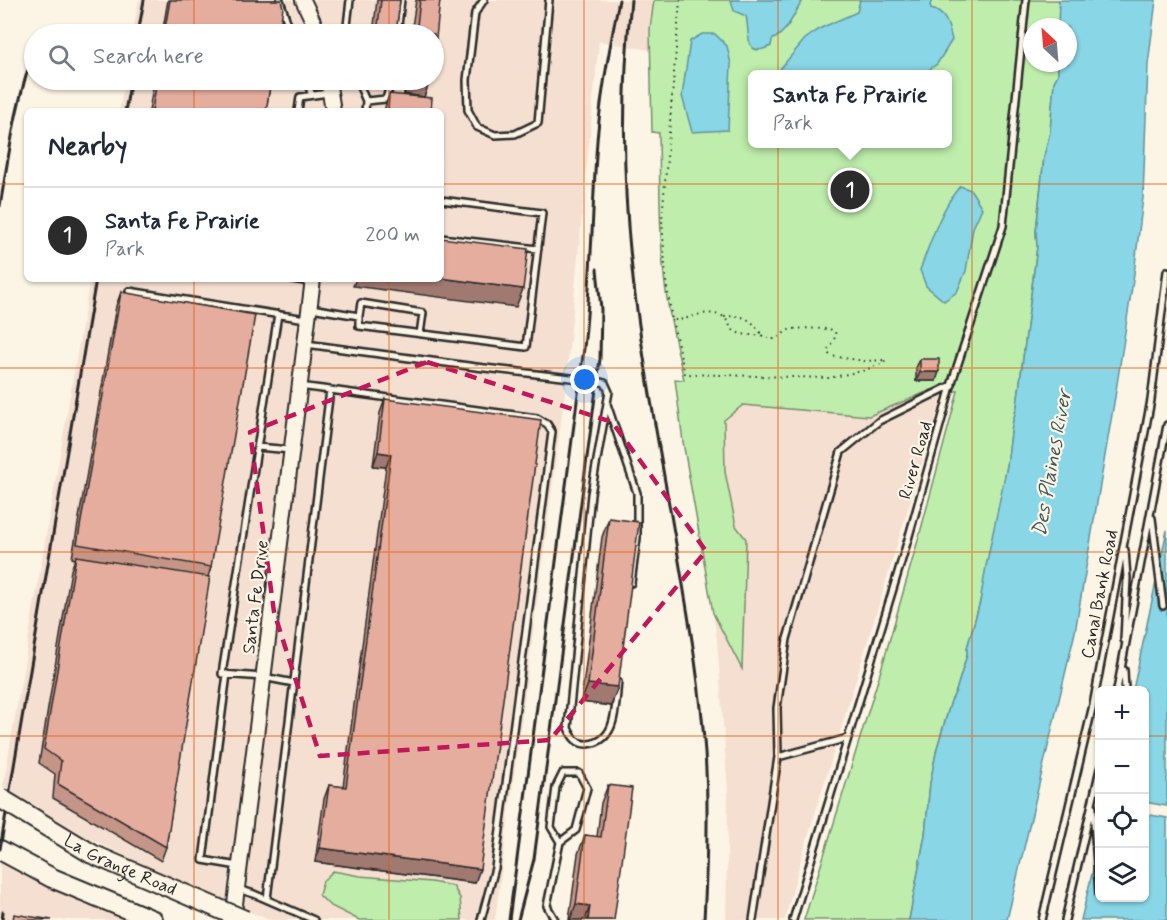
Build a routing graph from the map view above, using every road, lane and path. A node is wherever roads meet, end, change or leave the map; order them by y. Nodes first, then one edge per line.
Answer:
1 (280, 0) edge
2 (303, 0) edge
3 (350, 0) edge
4 (400, 0) edge
5 (484, 0) edge
6 (549, 0) edge
7 (680, 0) edge
8 (1026, 0) edge
9 (288, 24) edge
10 (314, 24) edge
11 (347, 24) edge
12 (397, 24) edge
13 (310, 90) edge
14 (321, 90) edge
15 (330, 90) edge
16 (361, 90) edge
17 (388, 90) edge
18 (312, 95) junction
19 (366, 101) junction
20 (298, 108) edge
21 (333, 108) edge
22 (365, 108) edge
23 (444, 200) edge
24 (444, 238) edge
25 (538, 249) junction
26 (1167, 271) edge
27 (312, 282) edge
28 (129, 291) edge
29 (308, 313) junction
30 (278, 314) junction
31 (359, 316) junction
32 (724, 317) junction
33 (672, 320) junction
34 (420, 334) junction
35 (763, 336) junction
36 (304, 344) junction
37 (952, 385) junction
38 (299, 386) junction
39 (330, 390) junction
40 (607, 404) junction
41 (1167, 426) edge
42 (257, 447) junction
43 (291, 450) junction
44 (1151, 510) junction
45 (1124, 543) junction
46 (630, 595) edge
47 (1163, 606) dead end
48 (1124, 659) junction
49 (227, 674) junction
50 (619, 675) edge
51 (263, 677) junction
52 (294, 683) junction
53 (1118, 686) edge
54 (1125, 686) edge
55 (848, 738) junction
56 (778, 757) junction
57 (1095, 788) edge
58 (0, 798) edge
59 (1092, 800) junction
60 (560, 842) junction
61 (1096, 848) edge
62 (0, 850) edge
63 (240, 866) junction
64 (237, 888) junction
65 (267, 899) junction
66 (153, 920) edge
67 (233, 920) edge
68 (245, 920) edge
69 (314, 920) edge
70 (482, 920) edge
71 (555, 920) edge
72 (753, 920) edge
73 (793, 920) edge
74 (1042, 920) edge
75 (1065, 920) edge

1 - 9 lane
2 - 10 street
3 - 11 lane
4 - 12 lane
5 - 6 lane
7 - 33 path
8 - 37 lane, River Road
13 - 18 lane
14 - 18 lane
15 - 21 street
16 - 19 lane
17 - 19 lane
18 - 20 lane
19 - 22 lane
23 - 25 lane
24 - 25 lane
25 - 34 lane
26 - 45 lane, Canal Bank Road
27 - 29 street, Santa Fe Drive
28 - 30 lane
29 - 30 lane
29 - 31 lane
29 - 36 street, Santa Fe Drive
30 - 42 lane
31 - 34 lane
31 - 34 lane
32 - 33 path
32 - 35 path
32 - 35 path
33 - 35 path
36 - 38 street, Santa Fe Drive
36 - 40 lane
37 - 55 lane, River Road
37 - 56 lane
38 - 39 lane
38 - 43 street, Santa Fe Drive
39 - 52 lane
39 - 70 lane
40 - 46 lane
40 - 50 lane
41 - 44 lane
42 - 43 lane
42 - 49 lane
43 - 51 street, Santa Fe Drive
44 - 47 lane
44 - 48 lane
45 - 48 lane
45 - 74 lane, Canal Bank Road
48 - 53 lane
48 - 54 lane
49 - 51 lane
49 - 63 lane
51 - 52 lane
51 - 63 street, Santa Fe Drive
52 - 65 lane
55 - 56 lane
55 - 73 lane, River Road
56 - 72 lane
57 - 59 lane
58 - 68 highway, La Grange Road, bridge
59 - 61 lane
59 - 75 lane
60 - 60 lane
60 - 71 lane
62 - 66 highway, La Grange Road
63 - 64 street, Santa Fe Drive
64 - 65 lane
64 - 67 street, Santa Fe Drive
65 - 69 lane

